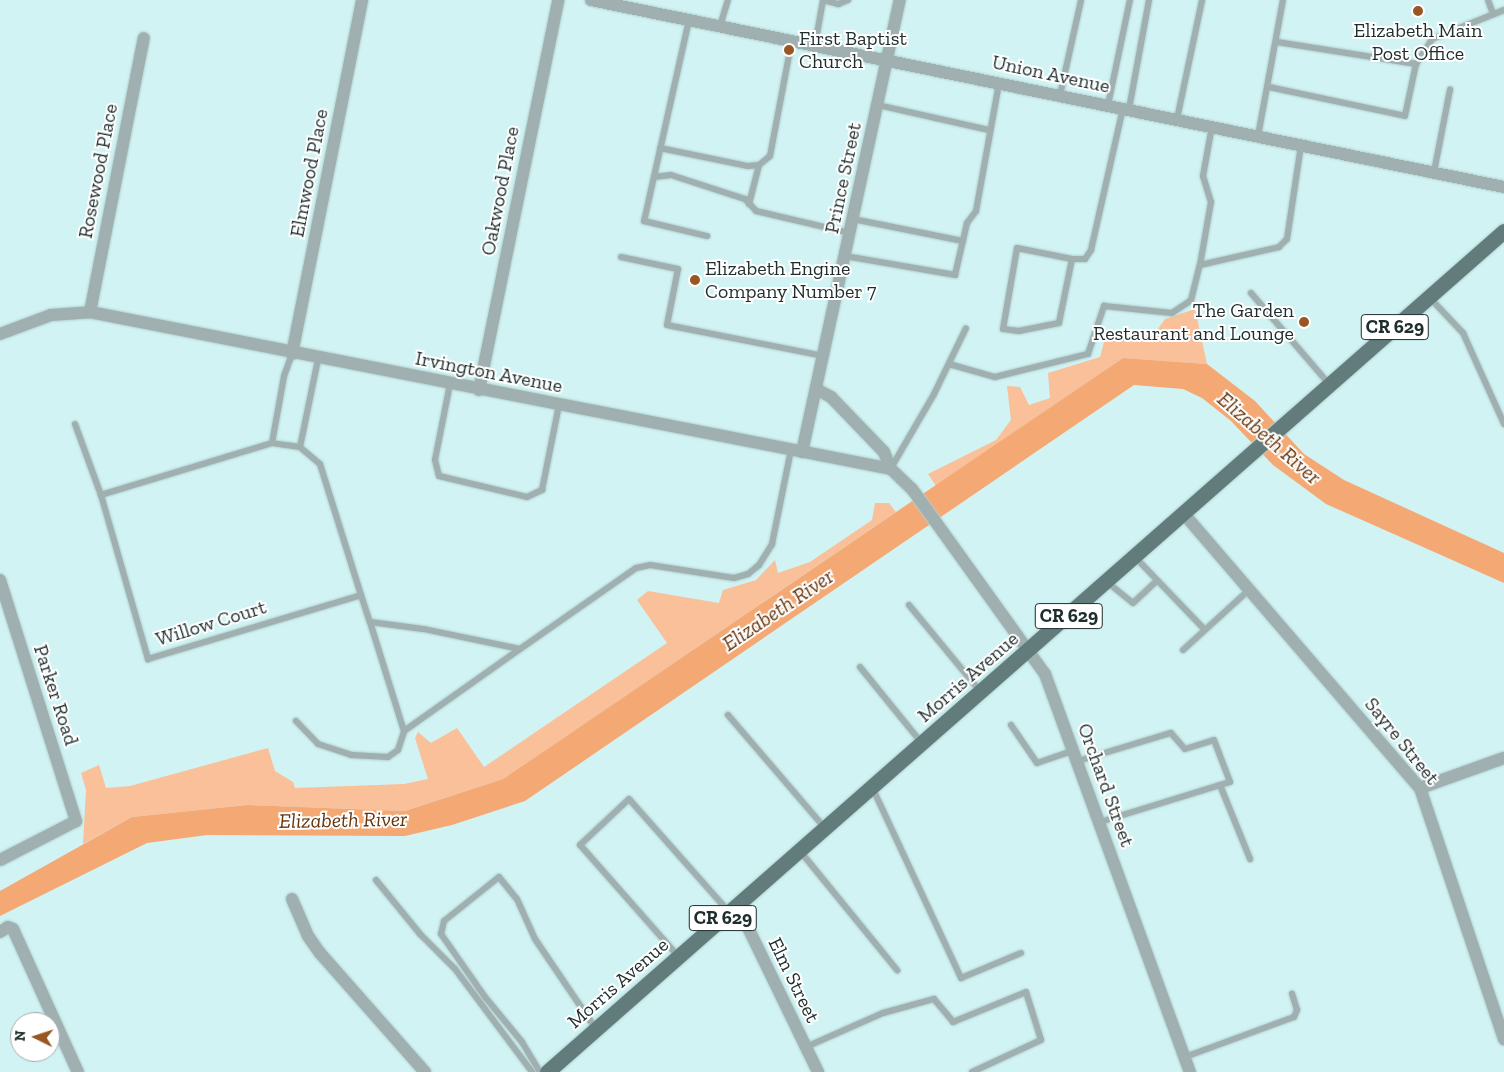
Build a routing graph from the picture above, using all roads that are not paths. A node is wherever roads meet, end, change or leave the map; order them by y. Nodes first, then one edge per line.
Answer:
1 (362, 0) edge
2 (558, 0) edge
3 (591, 0) edge
4 (728, 0) edge
5 (823, 0) edge
6 (848, 0) edge
7 (900, 0) edge
8 (1081, 0) edge
9 (1130, 0) edge
10 (1149, 0) edge
11 (1202, 0) edge
12 (1282, 0) edge
13 (1488, 0) edge
14 (1504, 10) edge
15 (1492, 14) junction
16 (689, 20) junction
17 (720, 26) junction
18 (144, 38) dead end
19 (792, 40) junction
20 (1277, 42) junction
21 (815, 45) junction
22 (888, 59) junction
23 (1416, 64) junction
24 (999, 83) junction
25 (1269, 87) junction
26 (1450, 90) dead end
27 (1060, 95) junction
28 (878, 105) junction
29 (1108, 105) junction
30 (1126, 108) junction
31 (1177, 119) junction
32 (1212, 126) junction
33 (989, 130) junction
34 (1258, 136) junction
35 (1301, 145) junction
36 (660, 148) junction
37 (759, 165) junction
38 (1434, 172) junction
39 (654, 178) junction
40 (1504, 187) edge
41 (750, 204) junction
42 (853, 219) junction
43 (1504, 231) edge
44 (850, 233) junction
45 (707, 236) dead end
46 (963, 241) junction
47 (845, 256) junction
48 (621, 257) dead end
49 (1072, 259) junction
50 (1200, 265) junction
51 (1251, 293) dead end
52 (1429, 298) junction
53 (90, 312) junction
54 (966, 328) dead end
55 (0, 334) edge
56 (292, 354) junction
57 (823, 356) junction
58 (318, 358) junction
59 (949, 364) junction
60 (450, 384) junction
61 (1329, 385) junction
62 (816, 389) junction
63 (479, 390) junction
64 (559, 405) junction
65 (76, 424) dead end
66 (1504, 424) edge
67 (272, 443) junction
68 (300, 447) junction
69 (796, 452) junction
70 (891, 469) junction
71 (101, 495) junction
72 (1184, 514) junction
73 (1135, 557) junction
74 (0, 580) edge
75 (1158, 581) junction
76 (1107, 582) junction
77 (1250, 589) junction
78 (2, 595) edge
79 (361, 595) junction
80 (909, 605) dead end
81 (370, 622) junction
82 (1205, 630) junction
83 (520, 649) junction
84 (1030, 650) junction
85 (1183, 650) dead end
86 (860, 667) dead end
87 (981, 692) junction
88 (728, 715) dead end
89 (296, 722) dead end
90 (1011, 724) dead end
91 (404, 731) junction
92 (922, 743) junction
93 (1076, 756) junction
94 (1504, 758) edge
95 (1220, 786) junction
96 (872, 787) junction
97 (1420, 788) junction
98 (1100, 822) junction
99 (825, 828) junction
100 (800, 850) junction
101 (1250, 859) dead end
102 (0, 860) edge
103 (376, 880) dead end
104 (292, 899) dead end
105 (733, 909) junction
106 (0, 932) edge
107 (1021, 953) dead end
108 (679, 957) junction
109 (897, 970) dead end
110 (1292, 994) dead end
111 (596, 1029) junction
112 (1504, 1039) edge
113 (806, 1048) junction
114 (1185, 1057) junction
115 (78, 1072) edge
116 (425, 1072) edge
117 (532, 1072) edge
118 (540, 1072) edge
119 (547, 1072) edge
120 (818, 1072) edge
121 (972, 1072) edge
122 (1190, 1072) edge

1 - 56 street, Elmwood Place
2 - 63 street, Oakwood Place
3 - 16 street, Union Avenue
4 - 17 lane
5 - 6 lane
5 - 21 lane
7 - 22 street, Prince Street
8 - 27 lane
9 - 29 lane
10 - 30 lane
11 - 31 lane
12 - 20 lane
13 - 15 lane
14 - 15 lane
15 - 23 lane
16 - 17 street, Union Avenue
16 - 36 lane
17 - 19 street, Union Avenue
18 - 53 street, Rosewood Place
19 - 21 street, Union Avenue
19 - 37 lane
20 - 23 lane
20 - 25 lane
21 - 22 street, Union Avenue
22 - 24 street, Union Avenue
22 - 28 street, Prince Street
23 - 25 lane
24 - 27 street, Union Avenue
24 - 33 lane
25 - 34 lane
26 - 38 lane
27 - 29 street, Union Avenue
28 - 33 lane
28 - 42 street, Prince Street
29 - 30 street, Union Avenue
30 - 31 street, Union Avenue
30 - 49 lane
31 - 32 street, Union Avenue
32 - 34 street, Union Avenue
32 - 50 lane
33 - 46 lane
34 - 35 street, Union Avenue
35 - 38 street, Union Avenue
35 - 50 lane
36 - 37 lane
36 - 39 lane
37 - 41 lane
38 - 40 street, Union Avenue
39 - 41 lane
39 - 45 lane
41 - 44 lane
42 - 44 street, Prince Street
42 - 46 lane
43 - 52 main road, Morris Avenue / CR 629
44 - 47 street, Prince Street
46 - 47 lane
47 - 57 street, Prince Street
48 - 57 lane
49 - 49 lane
50 - 59 lane
51 - 61 lane
52 - 61 main road, Morris Avenue / CR 629
52 - 66 lane
53 - 55 street, Irvington Avenue
53 - 56 street, Irvington Avenue
54 - 59 lane
56 - 58 street, Irvington Avenue
56 - 67 lane
57 - 62 street, Prince Street
58 - 60 street, Irvington Avenue
58 - 68 lane
59 - 70 lane
60 - 63 street, Irvington Avenue
60 - 64 lane
61 - 72 main road, Morris Avenue / CR 629
62 - 69 street, Prince Street
62 - 70 street
63 - 64 street, Irvington Avenue
64 - 69 street, Irvington Avenue
65 - 71 lane, Willow Court
67 - 68 lane
67 - 71 lane
68 - 79 lane
69 - 70 street, Irvington Avenue
69 - 83 lane
70 - 84 street, Orchard Street
71 - 79 lane, Willow Court
72 - 73 main road, Morris Avenue / CR 629
72 - 77 street, Sayre Street
73 - 75 lane
73 - 76 main road, Morris Avenue / CR 629
74 - 78 street, Parker Road
75 - 76 lane
75 - 82 lane
76 - 84 main road, Morris Avenue / CR 629
77 - 82 lane
77 - 97 street, Sayre Street
78 - 102 street, Parker Road
79 - 81 lane
80 - 87 lane
81 - 83 lane
81 - 91 lane
82 - 85 lane
83 - 91 lane
84 - 87 main road, Morris Avenue / CR 629
84 - 93 street, Orchard Street
86 - 92 lane
87 - 92 main road, Morris Avenue / CR 629
88 - 99 lane
89 - 91 lane
90 - 93 lane
92 - 96 main road, Morris Avenue / CR 629
93 - 95 lane
93 - 98 street, Orchard Street
94 - 97 street
95 - 98 lane
95 - 101 lane
96 - 99 main road, Morris Avenue / CR 629
96 - 107 lane
97 - 112 street, Sayre Street
98 - 114 street, Orchard Street
99 - 100 main road, Morris Avenue / CR 629
100 - 105 main road, Morris Avenue / CR 629
100 - 109 lane
103 - 117 lane
104 - 116 street
105 - 108 main road, Morris Avenue / CR 629
105 - 108 lane
105 - 113 street, Elm Street
106 - 115 street
108 - 111 main road, Morris Avenue / CR 629
110 - 114 lane
111 - 118 lane
111 - 119 main road, Morris Avenue / CR 629
113 - 120 street, Elm Street
113 - 121 lane
114 - 122 street, Orchard Street

